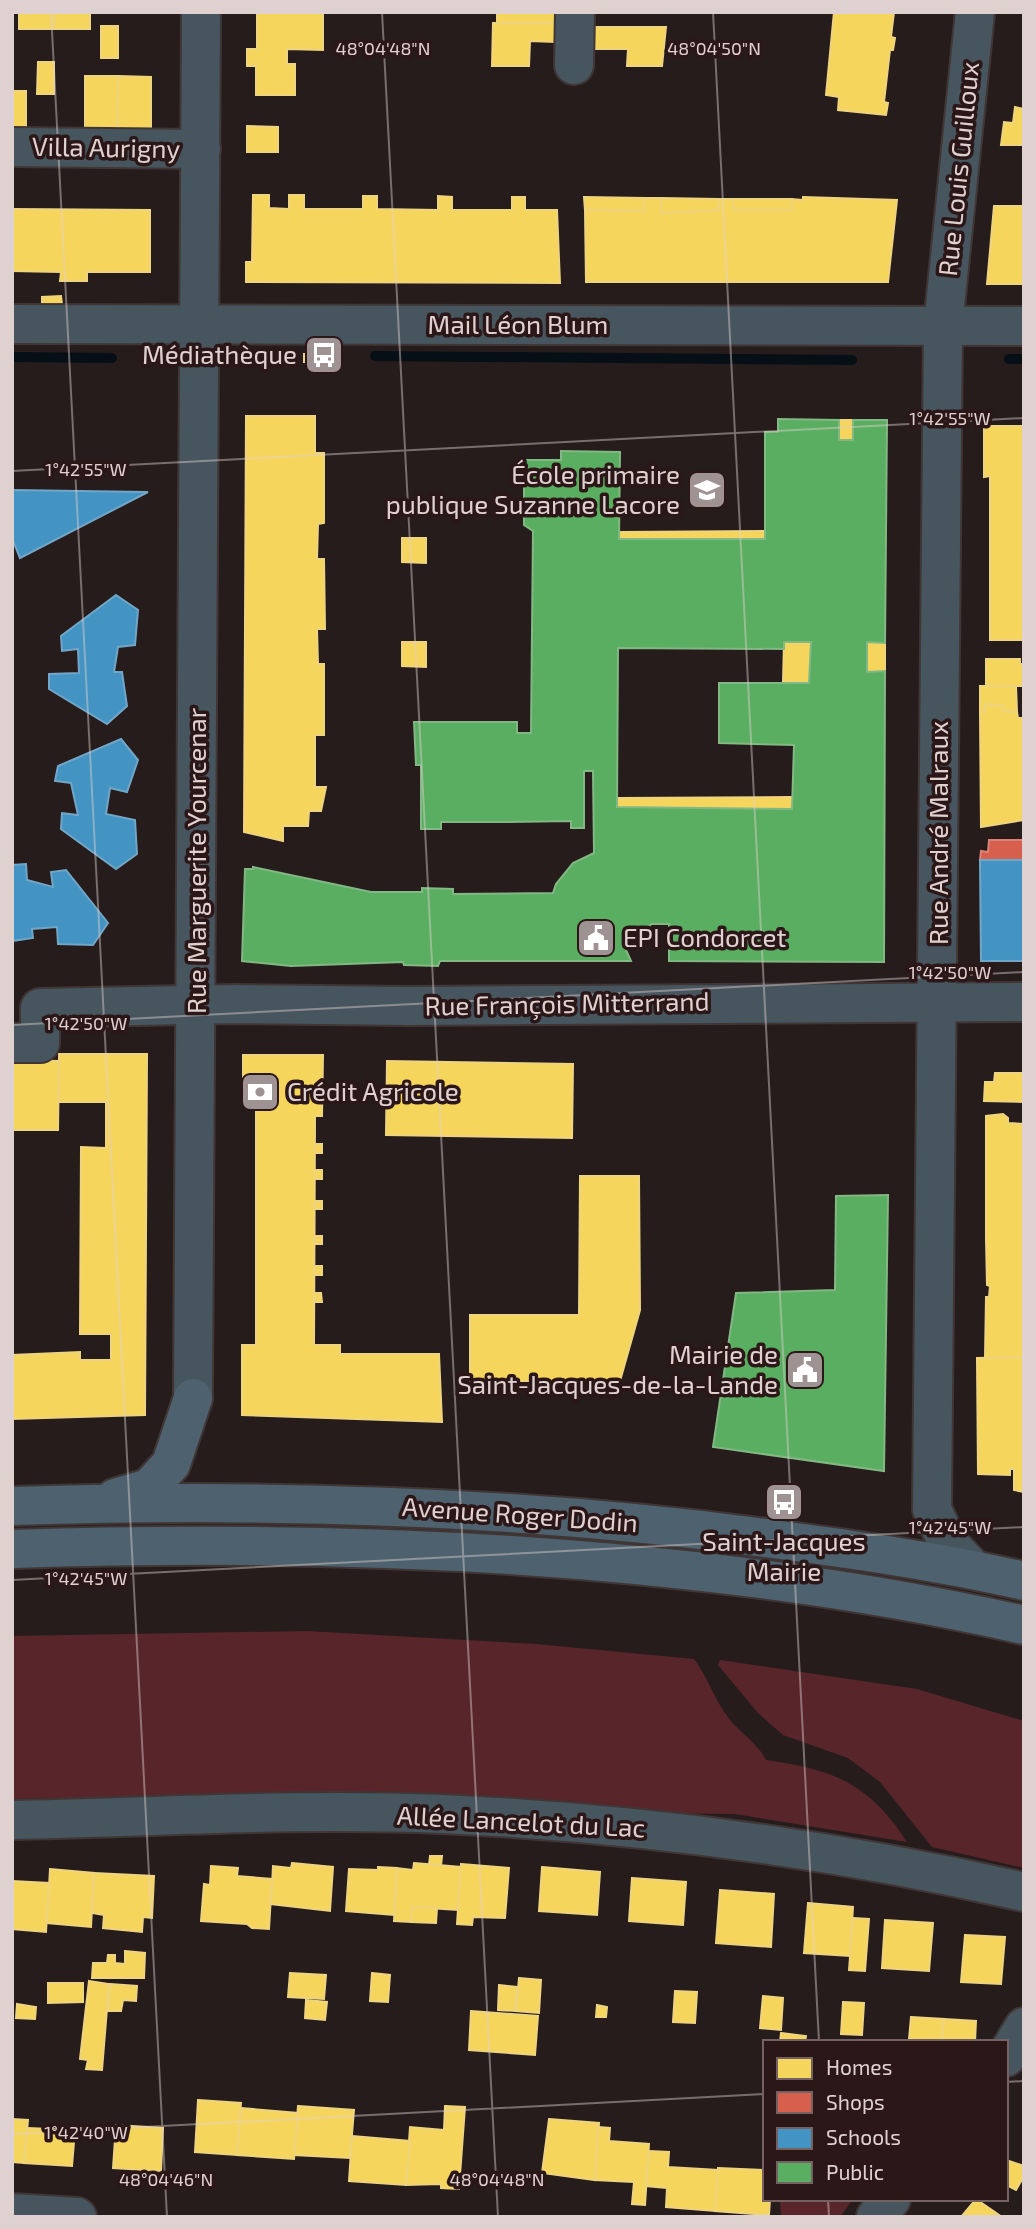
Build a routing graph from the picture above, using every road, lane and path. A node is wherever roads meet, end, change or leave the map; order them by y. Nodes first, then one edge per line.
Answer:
1 (201, 12) edge
2 (575, 12) edge
3 (975, 12) edge
4 (574, 65) dead end
5 (12, 147) edge
6 (201, 149) junction
7 (12, 324) edge
8 (201, 324) junction
9 (943, 326) junction
10 (1024, 326) edge
11 (937, 1001) junction
12 (1024, 1002) edge
13 (196, 1004) junction
14 (12, 1043) edge
15 (193, 1398) joint
16 (94, 1503) junction
17 (12, 1506) edge
18 (12, 1549) edge
19 (974, 1570) junction
20 (1024, 1581) edge
21 (1024, 1625) edge
22 (12, 1820) edge
23 (1024, 1892) edge
24 (1024, 2027) edge
25 (1008, 2054) edge
26 (889, 2201) edge
27 (12, 2213) edge
28 (76, 2217) edge
29 (876, 2217) edge

1 - 6 street, Rue Marguerite Yourcenar
2 - 4 street
3 - 9 street, Rue Louis Guilloux
5 - 6 street, Villa Aurigny
6 - 8 street, Rue Marguerite Yourcenar
7 - 8 street, Mail Léon Blum
8 - 9 street, Mail Léon Blum
8 - 13 street, Rue Marguerite Yourcenar
9 - 10 street, Mail Léon Blum
9 - 11 street, Rue André Malraux
11 - 12 street, Rue François Mitterrand
11 - 13 street, Rue François Mitterrand
11 - 19 street, Rue André Malraux
13 - 14 street, Rue François Mitterrand
13 - 15 street, Rue Marguerite Yourcenar
15 - 16 main road
16 - 17 main road, Avenue Roger Dodin
16 - 19 main road, Avenue Roger Dodin
18 - 21 main road, Avenue Roger Dodin
19 - 20 main road, Avenue Roger Dodin
22 - 23 street, Allée Lancelot du Lac
24 - 25 street
26 - 29 street
27 - 28 street

